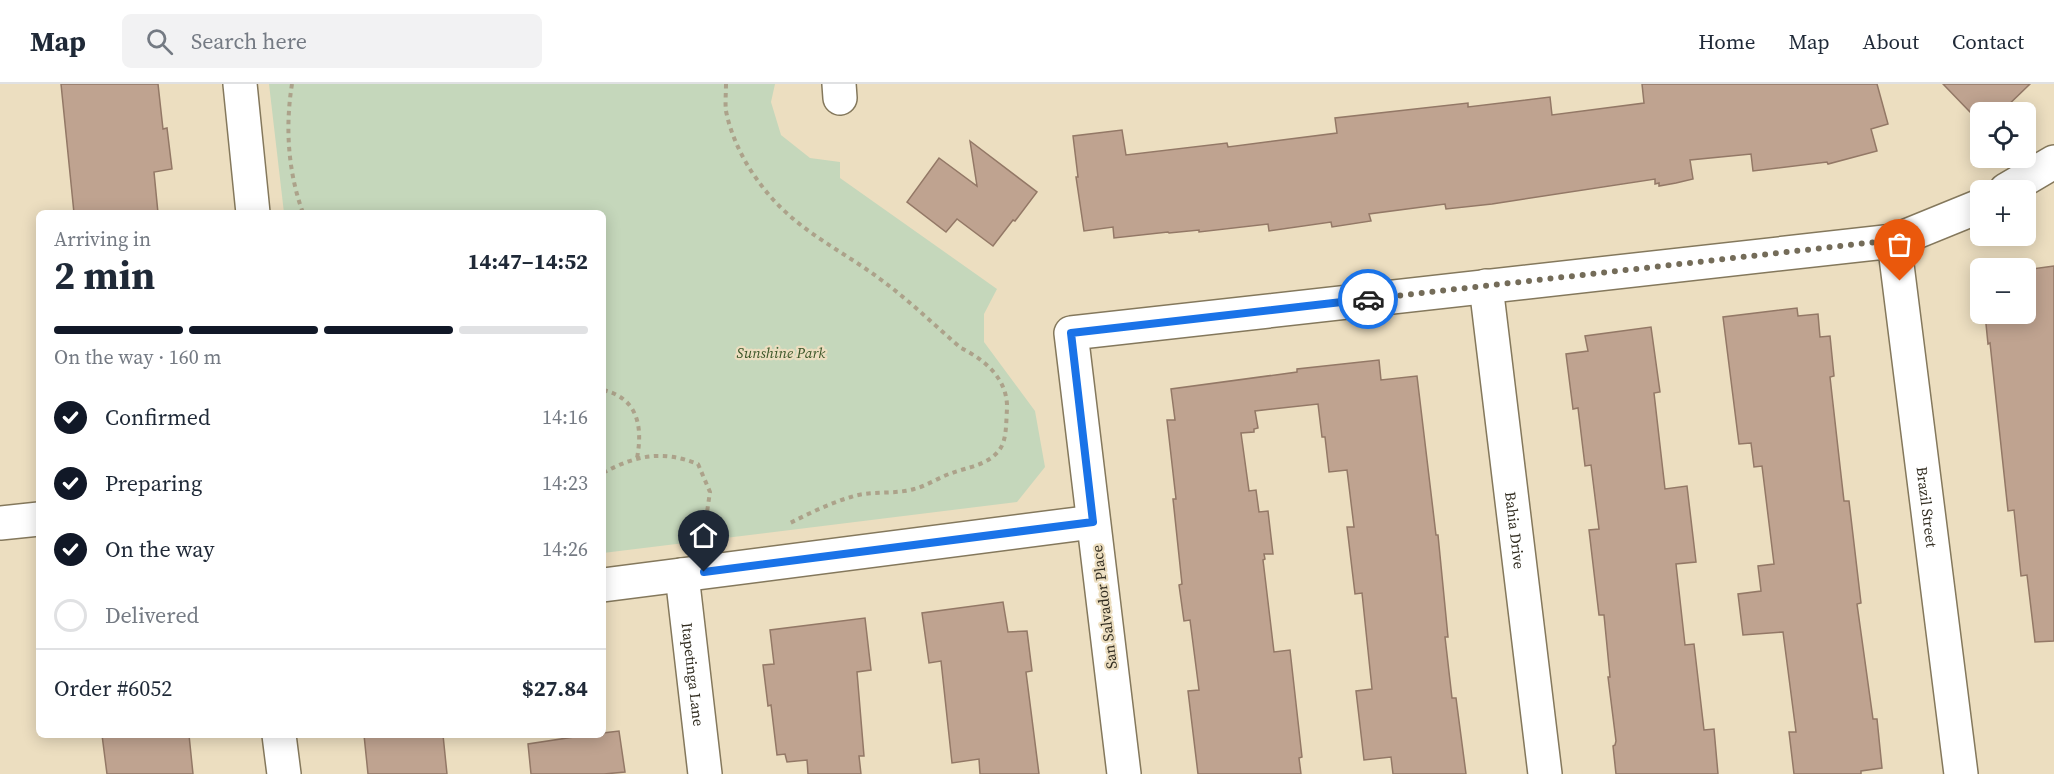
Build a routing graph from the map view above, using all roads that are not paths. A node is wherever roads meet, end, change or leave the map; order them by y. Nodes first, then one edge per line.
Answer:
1 (240, 84) edge
2 (2054, 162) edge
3 (2023, 180) edge
4 (254, 210) edge
5 (1970, 210) edge
6 (1894, 240) junction
7 (1486, 286) junction
8 (36, 519) edge
9 (1093, 522) junction
10 (0, 523) edge
11 (682, 575) junction
12 (606, 585) edge
13 (279, 738) edge
14 (284, 774) edge
15 (705, 774) edge
16 (1124, 774) edge
17 (1545, 774) edge
18 (1961, 774) edge

1 - 4 street
2 - 3 street
5 - 6 street
6 - 7 street
6 - 18 street, Brazil Street
7 - 9 street, San Salvador Place
7 - 17 street, Bahia Drive
8 - 10 street
9 - 11 street
9 - 16 street, San Salvador Place
11 - 12 street
11 - 15 street, Itapetinga Lane
13 - 14 street

